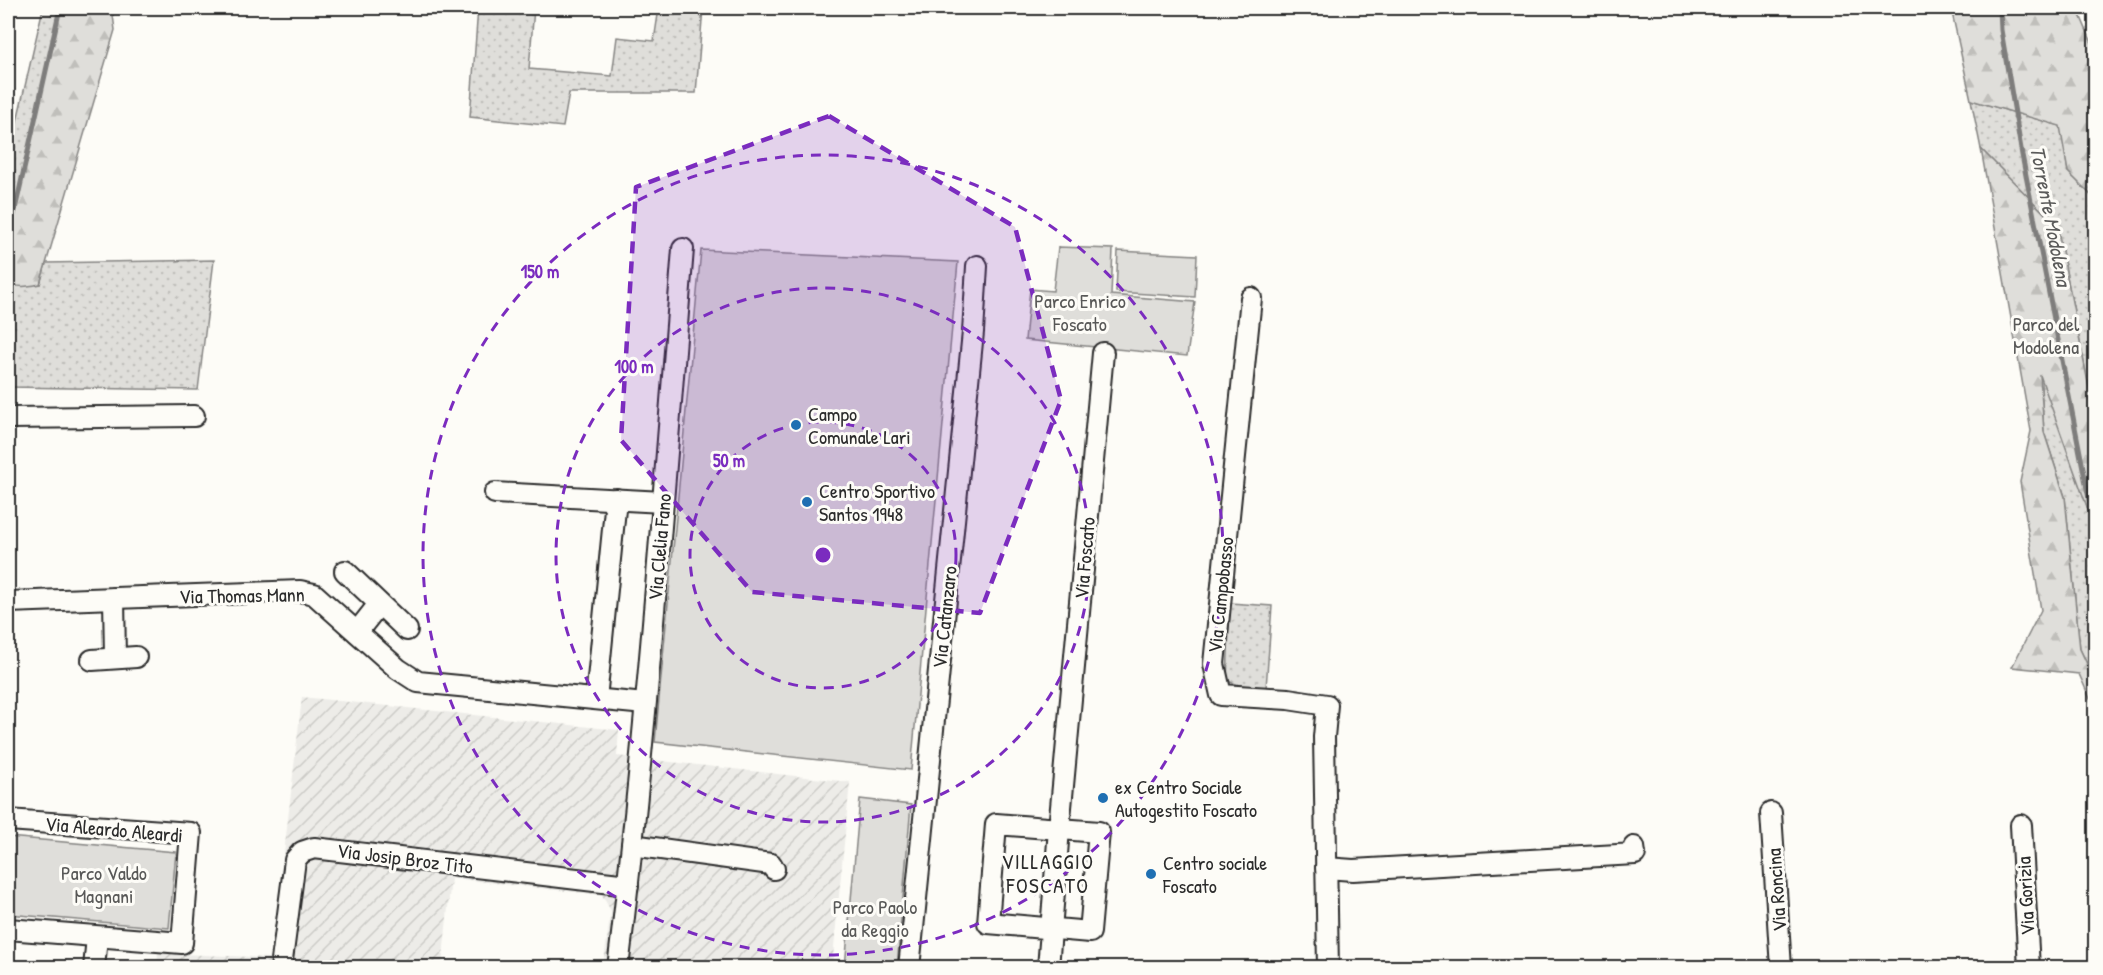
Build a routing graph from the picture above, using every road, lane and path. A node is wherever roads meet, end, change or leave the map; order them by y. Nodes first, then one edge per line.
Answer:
1 (683, 249) dead end
2 (977, 266) dead end
3 (1251, 298) dead end
4 (1103, 353) dead end
5 (194, 416) dead end
6 (8, 418) edge
7 (495, 493) dead end
8 (616, 499) junction
9 (663, 502) junction
10 (345, 571) dead end
11 (114, 598) junction
12 (8, 602) edge
13 (379, 604) junction
14 (407, 630) dead end
15 (357, 632) junction
16 (136, 657) dead end
17 (115, 658) junction
18 (92, 660) dead end
19 (596, 699) junction
20 (645, 704) junction
21 (1771, 813) dead end
22 (8, 820) edge
23 (2021, 825) dead end
24 (1059, 829) junction
25 (632, 845) junction
26 (1634, 847) dead end
27 (1326, 868) junction
28 (774, 869) dead end
29 (628, 885) junction
30 (1052, 928) junction
31 (8, 929) edge
32 (97, 937) junction
33 (94, 968) edge
34 (281, 968) edge
35 (618, 968) edge
36 (909, 968) edge
37 (1048, 968) edge
38 (1328, 968) edge
39 (1781, 968) edge
40 (2029, 968) edge

1 - 9 street, Via Clelia Fano
2 - 36 street, Via Catanzaro
3 - 27 street, Via Campobasso
4 - 24 street, Via Foscato
5 - 6 street
7 - 8 street
8 - 9 street
8 - 19 street
9 - 20 street, Via Clelia Fano
10 - 13 street
11 - 12 street, Via Thomas Mann
11 - 15 street, Via Thomas Mann
11 - 17 street
13 - 14 street
13 - 15 street
15 - 19 street, Via Thomas Mann
16 - 17 street
17 - 18 street
19 - 20 street, Via Thomas Mann
20 - 25 street, Via Clelia Fano
21 - 39 street, Via Roncina
22 - 32 street, Via Aleardo Aleardi
23 - 40 street, Via Gorizia
24 - 30 street, Via Foscato
24 - 30 street
24 - 30 street
25 - 28 street
25 - 29 street, Via Clelia Fano
26 - 27 street
27 - 38 street, Via Campobasso
29 - 34 street, Via Josip Broz Tito
29 - 35 street, Via Clelia Fano
30 - 37 street, Via Foscato
31 - 32 street, Via Aleardo Aleardi
32 - 33 street

